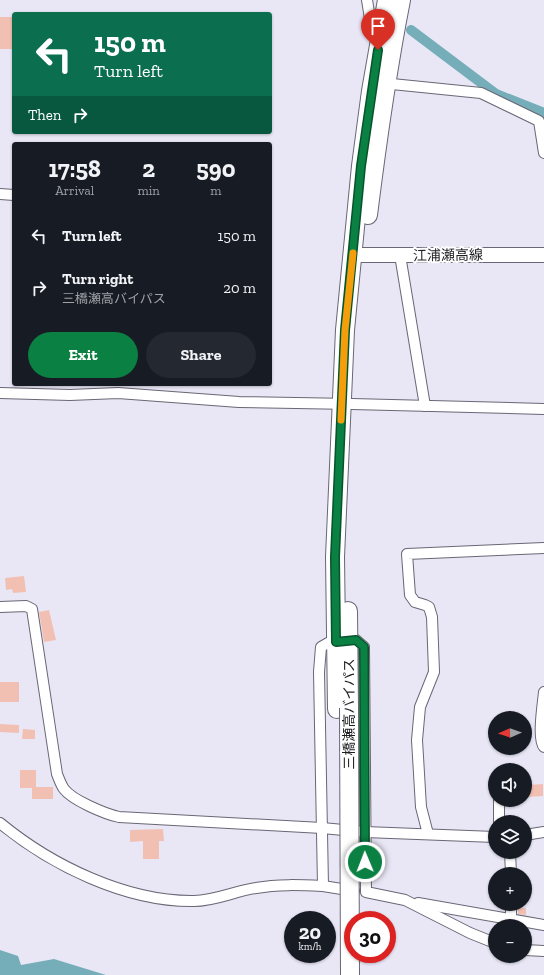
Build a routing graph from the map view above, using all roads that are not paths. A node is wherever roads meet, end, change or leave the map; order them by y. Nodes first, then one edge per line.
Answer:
1 (367, 0) edge
2 (387, 0) edge
3 (401, 0) edge
4 (380, 34) junction
5 (380, 82) junction
6 (544, 153) edge
7 (0, 194) edge
8 (12, 194) edge
9 (358, 255) junction
10 (400, 255) junction
11 (544, 255) edge
12 (0, 393) edge
13 (347, 404) junction
14 (425, 406) junction
15 (544, 409) edge
16 (544, 548) edge
17 (0, 607) edge
18 (343, 641) junction
19 (544, 692) edge
20 (343, 708) junction
21 (544, 748) edge
22 (0, 822) edge
23 (322, 828) junction
24 (365, 832) junction
25 (544, 832) edge
26 (428, 834) junction
27 (532, 834) edge
28 (488, 837) edge
29 (323, 886) junction
30 (366, 892) junction
31 (404, 900) junction
32 (506, 919) edge
33 (532, 923) edge
34 (544, 925) edge
35 (488, 940) edge
36 (532, 950) edge
37 (544, 951) edge
38 (338, 975) edge
39 (350, 975) edge

1 - 4 street
2 - 4 highway, 三橋瀬高バイパス
3 - 5 highway, 三橋瀬高バイパス
4 - 5 highway, 三橋瀬高バイパス
5 - 6 street
5 - 9 highway, 三橋瀬高バイパス
7 - 8 street
9 - 10 main road, 江浦瀬高線
9 - 13 highway, 三橋瀬高バイパス
10 - 11 main road, 江浦瀬高線
10 - 14 street
12 - 13 street
13 - 14 street
13 - 18 highway, 三橋瀬高バイパス
14 - 15 street
16 - 26 street
17 - 23 street
18 - 20 highway, 三橋瀬高バイパス
18 - 23 street
18 - 24 street
19 - 21 street
20 - 38 highway, 三橋瀬高バイパス
20 - 39 highway, 三橋瀬高バイパス, bridge
22 - 29 street
23 - 24 street
23 - 29 street
24 - 26 street
24 - 30 street
25 - 27 street
26 - 28 street
29 - 30 street
30 - 31 street
31 - 32 street
31 - 35 street
33 - 34 street
36 - 37 street

